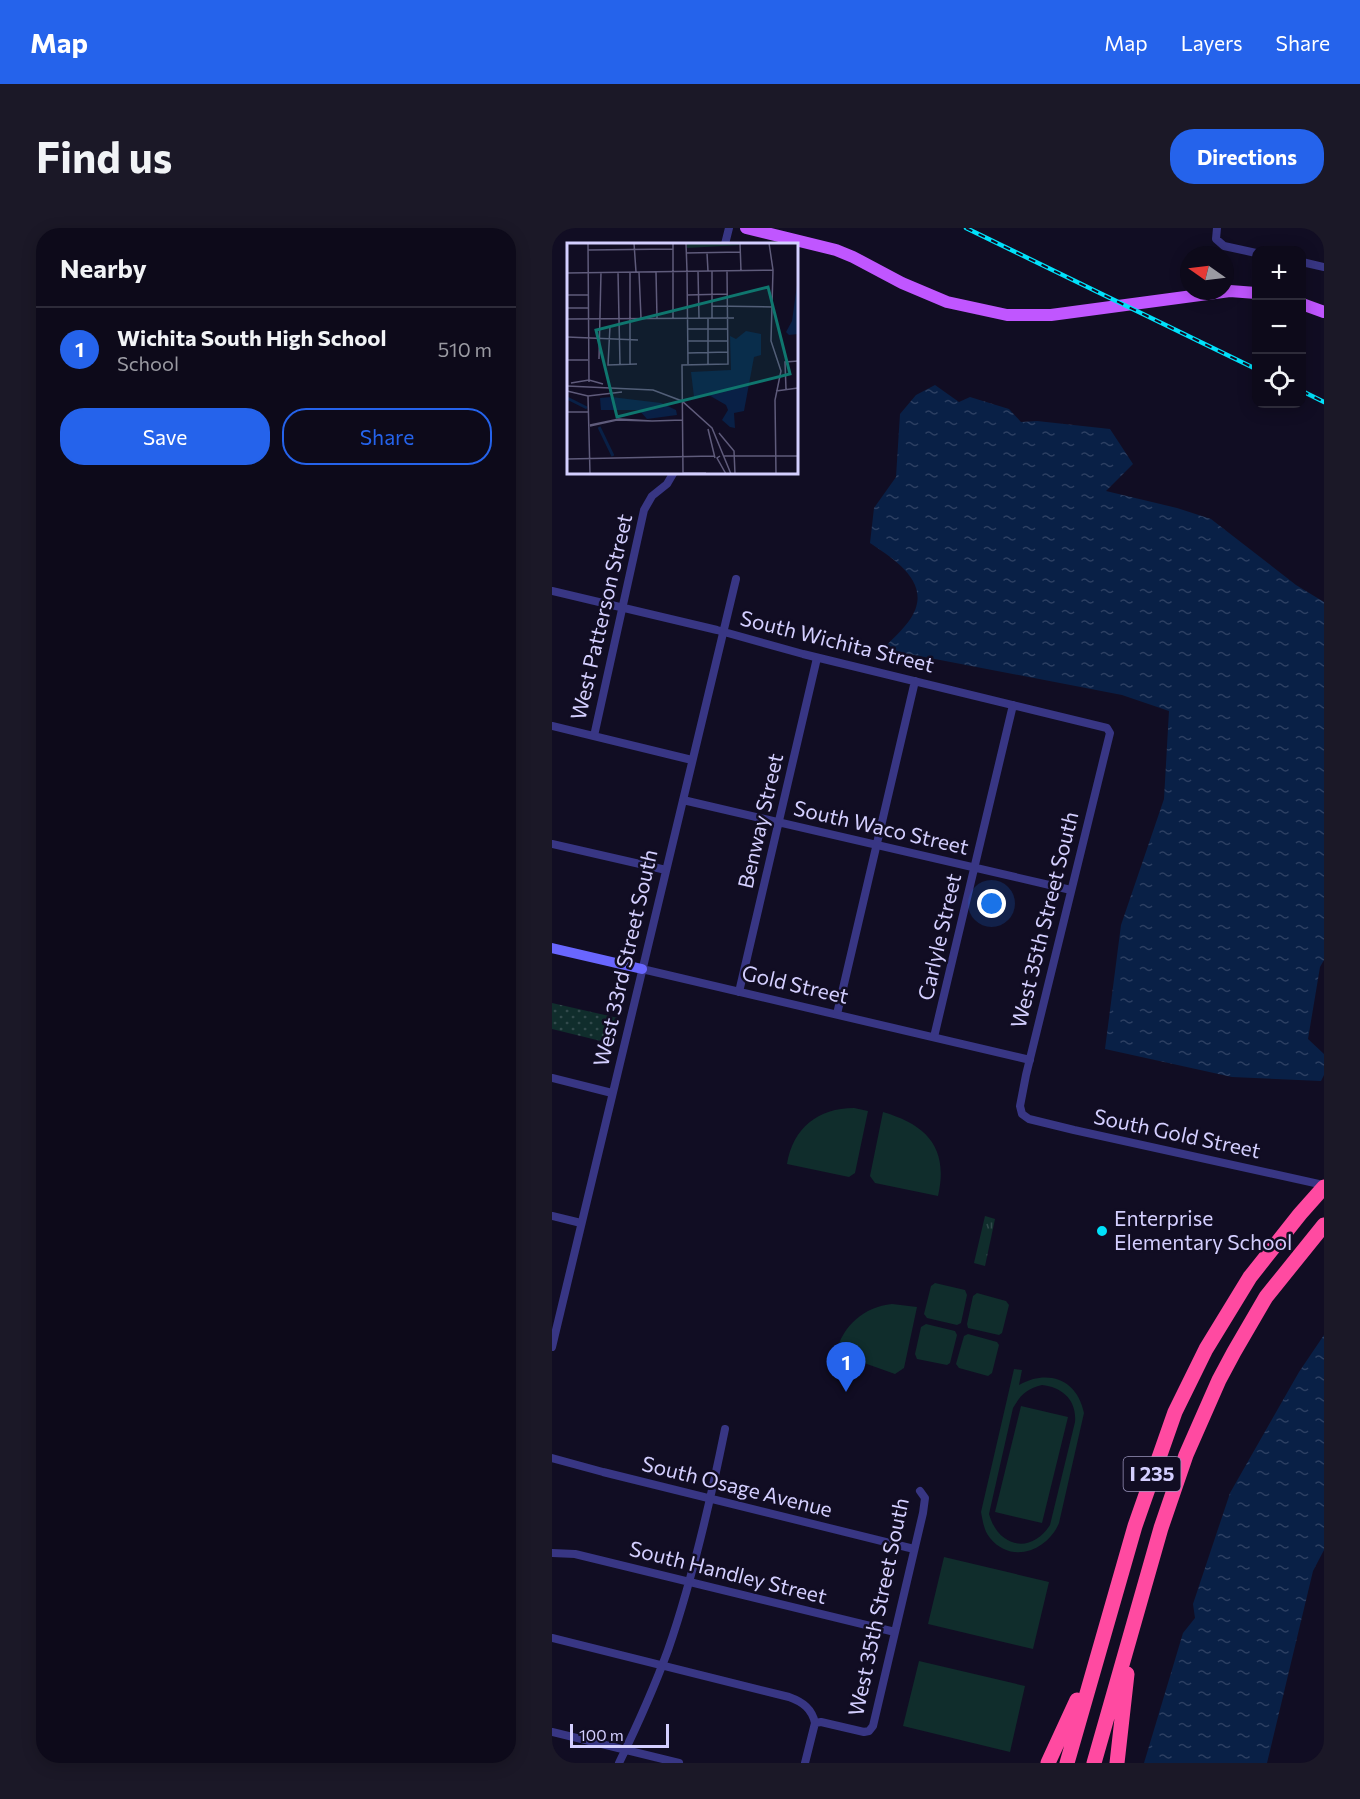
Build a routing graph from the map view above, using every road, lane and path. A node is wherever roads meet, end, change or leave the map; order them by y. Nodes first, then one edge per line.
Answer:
1 (729, 228) edge
2 (746, 228) edge
3 (1217, 228) edge
4 (725, 243) edge
5 (1252, 252) edge
6 (1306, 263) edge
7 (1324, 267) edge
8 (1252, 293) edge
9 (1306, 305) edge
10 (1324, 312) edge
11 (672, 476) edge
12 (736, 579) dead end
13 (552, 591) edge
14 (623, 607) junction
15 (723, 632) junction
16 (818, 658) junction
17 (915, 681) junction
18 (1013, 705) junction
19 (552, 726) edge
20 (1110, 733) joint
21 (594, 736) junction
22 (692, 760) junction
23 (682, 800) junction
24 (779, 822) junction
25 (552, 844) edge
26 (877, 845) junction
27 (974, 868) junction
28 (666, 870) junction
29 (1071, 890) junction
30 (552, 948) edge
31 (642, 969) junction
32 (739, 992) junction
33 (837, 1014) junction
34 (934, 1037) junction
35 (1030, 1060) junction
36 (552, 1078) edge
37 (612, 1093) junction
38 (1024, 1116) joint
39 (1324, 1186) edge
40 (552, 1216) edge
41 (581, 1223) junction
42 (1324, 1225) edge
43 (552, 1347) edge
44 (725, 1429) dead end
45 (552, 1458) edge
46 (920, 1491) dead end
47 (710, 1498) junction
48 (914, 1549) junction
49 (552, 1553) edge
50 (689, 1582) junction
51 (1132, 1627) junction
52 (895, 1632) junction
53 (552, 1638) edge
54 (1099, 1651) junction
55 (662, 1665) junction
56 (815, 1724) junction
57 (552, 1732) edge
58 (626, 1750) junction
59 (619, 1763) edge
60 (679, 1763) edge
61 (805, 1763) edge
62 (1048, 1763) edge
63 (1067, 1763) edge
64 (1094, 1763) edge
65 (1117, 1763) edge

1 - 4 street
2 - 8 main road
3 - 5 street
6 - 7 street
9 - 10 main road
11 - 14 street, West Patterson Street
12 - 15 street, West 33rd Street South
13 - 14 street, South Wichita Street
14 - 15 street, South Wichita Street
14 - 21 street, West Patterson Street
15 - 16 street, South Wichita Street
15 - 22 street, West 33rd Street South
16 - 17 street, South Wichita Street
16 - 24 street, Benway Street
17 - 18 street, South Wichita Street
17 - 26 street
18 - 20 street, South Wichita Street
18 - 27 street, Carlyle Street
19 - 21 street
20 - 29 street, West 35th Street South
21 - 22 street
22 - 23 street, West 33rd Street South
23 - 24 street, South Waco Street
23 - 28 street, West 33rd Street South
24 - 26 street, South Waco Street
24 - 32 street, Benway Street
25 - 28 street
26 - 27 street, South Waco Street
26 - 33 street
27 - 29 street, South Waco Street
27 - 34 street, Carlyle Street
28 - 31 street, West 33rd Street South
29 - 35 street, West 35th Street South
30 - 31 street, Gold Street
31 - 32 street, Gold Street
31 - 37 street, West 33rd Street South
32 - 33 street, Gold Street
33 - 34 street, Gold Street
34 - 35 street, Gold Street
35 - 38 street, West 35th Street South
36 - 37 street
37 - 41 street, West 33rd Street South
38 - 39 street, South Gold Street
39 - 54 highway, I 235
40 - 41 street
41 - 43 street, West 33rd Street South
42 - 51 highway, I 235
44 - 47 street
45 - 47 street, South Osage Avenue
46 - 48 street, West 35th Street South
47 - 48 street, South Osage Avenue
47 - 50 street
48 - 52 street, West 35th Street South
49 - 50 street, South Handley Street
50 - 52 street, South Handley Street
50 - 55 street
51 - 64 highway, I 235
51 - 65 highway
52 - 56 street, West 35th Street South
53 - 55 street
54 - 62 highway
54 - 63 highway, I 235
55 - 56 street
55 - 58 street
56 - 61 street, West 35th Street South
57 - 58 street
58 - 59 street
58 - 60 street

